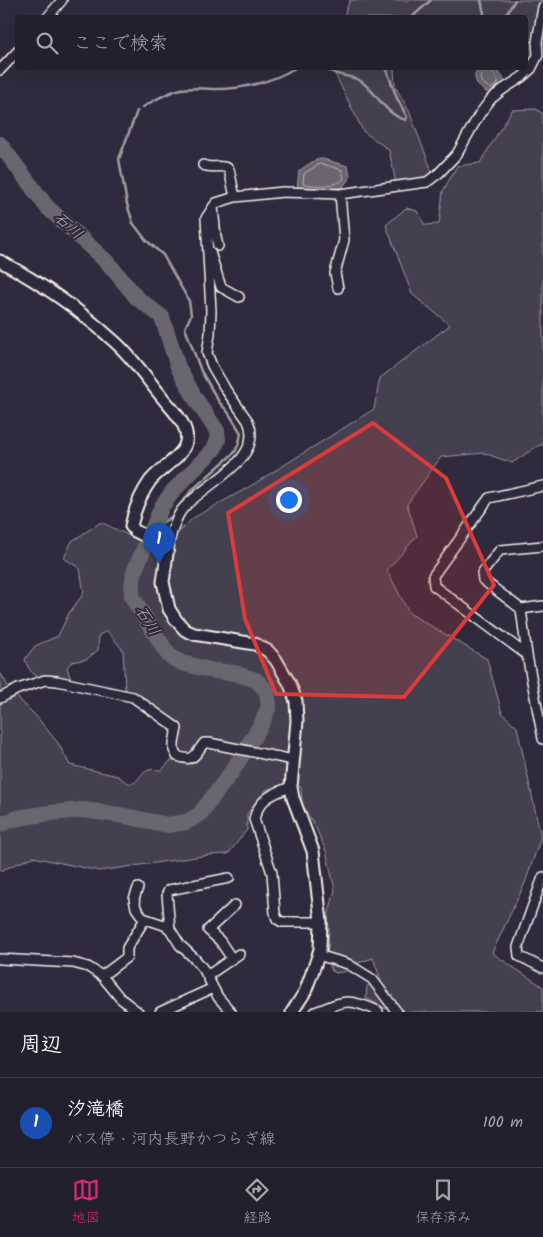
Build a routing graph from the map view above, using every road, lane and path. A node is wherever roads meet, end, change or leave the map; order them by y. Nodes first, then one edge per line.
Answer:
1 (62, 0) edge
2 (543, 7) edge
3 (50, 15) edge
4 (15, 54) edge
5 (540, 57) edge
6 (0, 70) edge
7 (203, 165) dead end
8 (340, 194) junction
9 (235, 197) junction
10 (213, 207) junction
11 (218, 246) dead end
12 (207, 248) junction
13 (0, 261) edge
14 (338, 288) dead end
15 (239, 298) dead end
16 (543, 486) edge
17 (543, 546) edge
18 (166, 547) junction
19 (543, 606) edge
20 (520, 610) junction
21 (527, 655) junction
22 (0, 698) edge
23 (543, 739) edge
24 (289, 760) junction
25 (291, 787) junction
26 (229, 878) dead end
27 (542, 880) edge
28 (138, 888) dead end
29 (235, 905) dead end
30 (145, 918) junction
31 (321, 922) junction
32 (170, 929) junction
33 (318, 956) junction
34 (0, 959) edge
35 (543, 968) edge
36 (102, 976) junction
37 (207, 976) junction
38 (213, 988) junction
39 (138, 1012) edge
40 (160, 1012) edge
41 (231, 1012) edge
42 (292, 1012) edge
43 (314, 1012) edge
44 (378, 1012) edge
45 (397, 1012) edge

1 - 3 street
2 - 5 street
4 - 6 street
5 - 8 street
7 - 9 street
8 - 9 street
8 - 14 street
9 - 10 street
10 - 11 street
10 - 12 street
12 - 15 street
12 - 18 street
13 - 18 main road
16 - 21 street
17 - 20 street
18 - 24 main road
19 - 20 street
20 - 21 street
21 - 23 street
22 - 24 street
24 - 25 main road
25 - 31 main road
25 - 31 street
26 - 32 street
27 - 35 street
28 - 30 street
29 - 37 street
30 - 32 street
30 - 36 street
31 - 33 main road
32 - 37 street
33 - 42 main road
33 - 45 street
34 - 36 street
36 - 39 street
37 - 38 street
38 - 40 street
38 - 41 street
43 - 44 street

